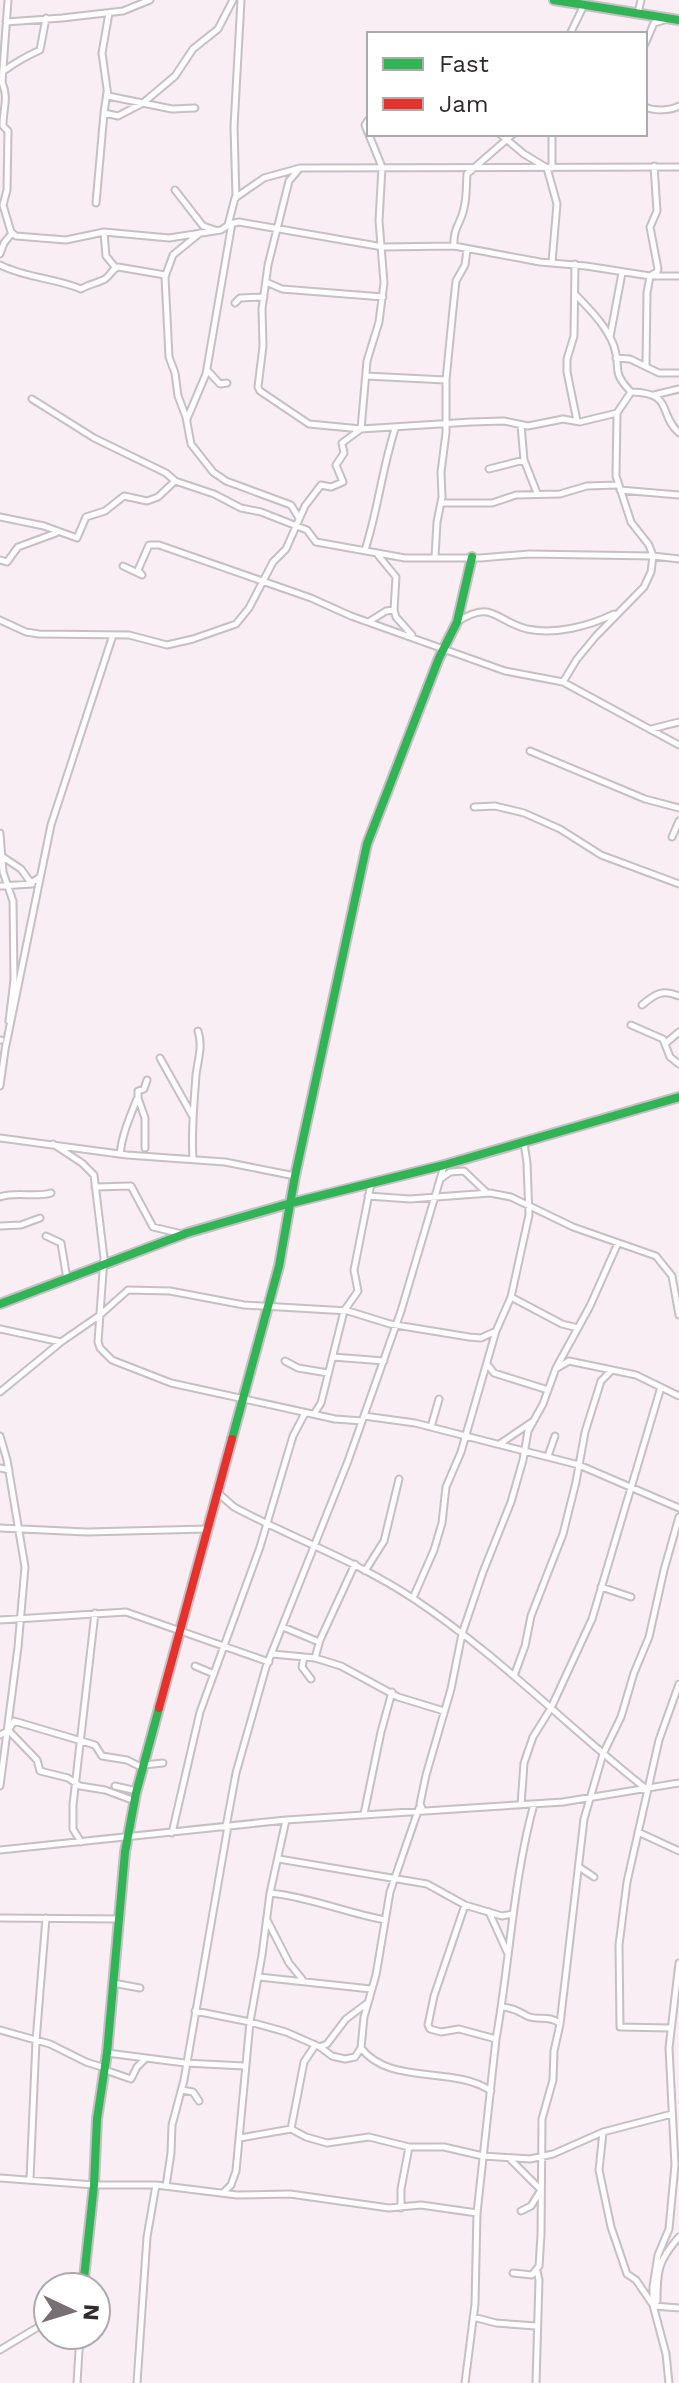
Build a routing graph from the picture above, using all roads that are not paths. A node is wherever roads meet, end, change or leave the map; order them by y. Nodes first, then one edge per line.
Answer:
1 (8, 0) edge
2 (150, 0) edge
3 (233, 0) edge
4 (241, 0) edge
5 (554, 0) edge
6 (641, 0) edge
7 (584, 5) junction
8 (109, 13) junction
9 (638, 13) junction
10 (46, 18) junction
11 (675, 19) edge
12 (6, 22) junction
13 (571, 32) edge
14 (647, 39) edge
15 (2, 74) edge
16 (107, 92) junction
17 (143, 103) junction
18 (679, 106) edge
19 (195, 108) dead end
20 (647, 108) edge
21 (104, 113) junction
22 (369, 136) edge
23 (502, 136) edge
24 (510, 136) edge
25 (552, 136) edge
26 (505, 140) junction
27 (654, 166) junction
28 (382, 167) junction
29 (679, 167) edge
30 (300, 168) junction
31 (472, 168) junction
32 (550, 168) junction
33 (175, 190) dead end
34 (236, 198) junction
35 (96, 203) dead end
36 (230, 224) junction
37 (278, 230) junction
38 (216, 231) junction
39 (104, 232) junction
40 (12, 233) junction
41 (200, 233) junction
42 (454, 246) junction
43 (383, 247) junction
44 (467, 249) junction
45 (0, 254) edge
46 (552, 262) junction
47 (575, 264) junction
48 (0, 265) edge
49 (115, 267) junction
50 (622, 273) junction
51 (165, 275) junction
52 (650, 276) junction
53 (679, 276) edge
54 (266, 282) junction
55 (264, 297) junction
56 (383, 297) junction
57 (576, 298) junction
58 (235, 303) dead end
59 (610, 338) junction
60 (616, 358) junction
61 (646, 366) junction
62 (207, 371) junction
63 (679, 373) edge
64 (366, 376) junction
65 (446, 380) junction
66 (227, 383) dead end
67 (679, 389) edge
68 (631, 392) junction
69 (654, 395) junction
70 (32, 399) dead end
71 (617, 413) junction
72 (187, 419) junction
73 (577, 422) junction
74 (446, 423) junction
75 (521, 425) junction
76 (361, 429) junction
77 (395, 429) junction
78 (679, 433) edge
79 (524, 460) junction
80 (489, 469) dead end
81 (175, 481) junction
82 (619, 488) junction
83 (537, 493) junction
84 (679, 495) edge
85 (441, 503) junction
86 (0, 517) edge
87 (299, 519) junction
88 (296, 527) junction
89 (56, 533) dead end
90 (365, 550) junction
91 (377, 554) junction
92 (653, 556) junction
93 (435, 557) junction
94 (472, 557) junction
95 (679, 559) edge
96 (0, 560) edge
97 (123, 566) dead end
98 (263, 582) junction
99 (462, 603) junction
100 (394, 610) junction
101 (475, 611) junction
102 (619, 612) junction
103 (0, 620) edge
104 (369, 622) junction
105 (457, 622) junction
106 (113, 635) junction
107 (414, 637) junction
108 (444, 650) junction
109 (563, 682) junction
110 (679, 722) edge
111 (651, 729) junction
112 (679, 745) edge
113 (530, 751) dead end
114 (474, 807) dead end
115 (679, 808) edge
116 (679, 821) edge
117 (0, 833) edge
118 (672, 837) dead end
119 (2, 855) edge
120 (41, 877) junction
121 (31, 883) junction
122 (679, 884) edge
123 (3, 886) edge
124 (37, 891) junction
125 (679, 996) edge
126 (642, 1005) dead end
127 (631, 1025) dead end
128 (198, 1031) dead end
129 (679, 1032) edge
130 (2, 1042) edge
131 (666, 1043) junction
132 (160, 1058) dead end
133 (679, 1064) edge
134 (147, 1080) dead end
135 (0, 1086) edge
136 (679, 1097) edge
137 (138, 1098) junction
138 (192, 1115) junction
139 (0, 1138) edge
140 (524, 1143) junction
141 (53, 1144) junction
142 (145, 1148) dead end
143 (120, 1154) junction
144 (193, 1159) junction
145 (444, 1165) junction
146 (295, 1176) junction
147 (438, 1181) junction
148 (371, 1184) junction
149 (95, 1187) junction
150 (51, 1193) dead end
151 (487, 1193) junction
152 (368, 1196) junction
153 (0, 1197) edge
154 (434, 1198) junction
155 (291, 1203) junction
156 (528, 1207) junction
157 (40, 1218) dead end
158 (0, 1226) edge
159 (183, 1234) junction
160 (46, 1236) dead end
161 (618, 1243) junction
162 (104, 1265) junction
163 (68, 1279) junction
164 (511, 1297) junction
165 (0, 1304) edge
166 (269, 1307) junction
167 (344, 1311) junction
168 (100, 1315) junction
169 (679, 1315) edge
170 (396, 1325) junction
171 (578, 1328) junction
172 (0, 1329) edge
173 (496, 1331) junction
174 (481, 1338) junction
175 (61, 1342) junction
176 (490, 1353) junction
177 (333, 1357) junction
178 (285, 1361) dead end
179 (384, 1361) junction
180 (487, 1364) junction
181 (556, 1368) junction
182 (611, 1371) junction
183 (328, 1373) junction
184 (661, 1387) junction
185 (548, 1390) junction
186 (0, 1392) edge
187 (679, 1396) edge
188 (439, 1399) dead end
189 (243, 1401) junction
190 (306, 1412) junction
191 (314, 1414) junction
192 (363, 1418) junction
193 (533, 1422) junction
194 (431, 1427) junction
195 (464, 1435) junction
196 (0, 1436) edge
197 (555, 1436) dead end
198 (500, 1443) junction
199 (525, 1450) junction
200 (548, 1456) junction
201 (579, 1465) junction
202 (0, 1468) edge
203 (9, 1470) junction
204 (399, 1479) dead end
205 (630, 1488) junction
206 (218, 1493) junction
207 (679, 1508) edge
208 (679, 1517) edge
209 (267, 1522) junction
210 (0, 1528) edge
211 (18, 1529) junction
212 (208, 1529) junction
213 (316, 1545) junction
214 (355, 1564) junction
215 (365, 1571) junction
216 (601, 1587) junction
217 (631, 1597) dead end
218 (413, 1598) junction
219 (95, 1613) junction
220 (21, 1618) junction
221 (0, 1620) edge
222 (283, 1627) junction
223 (179, 1630) junction
224 (462, 1634) junction
225 (319, 1642) junction
226 (226, 1646) junction
227 (272, 1654) junction
228 (304, 1657) junction
229 (315, 1658) junction
230 (269, 1662) junction
231 (195, 1666) dead end
232 (214, 1674) junction
233 (514, 1676) junction
234 (311, 1679) dead end
235 (679, 1684) edge
236 (392, 1692) junction
237 (551, 1708) junction
238 (444, 1711) junction
239 (8, 1731) junction
240 (0, 1735) edge
241 (79, 1742) junction
242 (603, 1754) junction
243 (163, 1763) dead end
244 (143, 1766) junction
245 (74, 1783) junction
246 (679, 1783) edge
247 (0, 1786) edge
248 (115, 1786) dead end
249 (647, 1789) junction
250 (136, 1796) junction
251 (591, 1798) junction
252 (534, 1804) junction
253 (521, 1805) junction
254 (418, 1812) junction
255 (364, 1814) junction
256 (286, 1820) junction
257 (227, 1826) junction
258 (638, 1832) junction
259 (172, 1833) junction
260 (128, 1838) junction
261 (81, 1842) junction
262 (0, 1850) edge
263 (679, 1851) edge
264 (279, 1859) junction
265 (579, 1866) junction
266 (594, 1877) dead end
267 (395, 1878) junction
268 (270, 1893) junction
269 (465, 1905) junction
270 (488, 1911) junction
271 (513, 1914) junction
272 (0, 1918) edge
273 (46, 1918) junction
274 (120, 1919) junction
275 (266, 1919) junction
276 (385, 1920) junction
277 (509, 1955) junction
278 (679, 1963) edge
279 (259, 1977) junction
280 (304, 1981) junction
281 (113, 1983) junction
282 (140, 1988) dead end
283 (371, 1989) junction
284 (367, 2003) junction
285 (502, 2007) junction
286 (195, 2011) junction
287 (250, 2022) junction
288 (560, 2024) junction
289 (669, 2028) junction
290 (0, 2030) edge
291 (496, 2039) junction
292 (36, 2041) junction
293 (317, 2046) junction
294 (361, 2048) junction
295 (107, 2053) junction
296 (146, 2058) junction
297 (185, 2063) junction
298 (244, 2066) junction
299 (105, 2069) junction
300 (182, 2090) junction
301 (491, 2091) junction
302 (199, 2101) dead end
303 (672, 2114) junction
304 (291, 2129) junction
305 (603, 2132) junction
306 (677, 2132) edge
307 (240, 2138) junction
308 (409, 2147) junction
309 (483, 2156) junction
310 (541, 2158) junction
311 (511, 2159) junction
312 (677, 2166) edge
313 (0, 2178) edge
314 (30, 2179) junction
315 (94, 2185) junction
316 (156, 2185) junction
317 (166, 2186) junction
318 (541, 2190) junction
319 (223, 2193) junction
320 (401, 2208) junction
321 (521, 2211) dead end
322 (477, 2213) junction
323 (679, 2237) edge
324 (85, 2271) edge
325 (537, 2271) junction
326 (513, 2273) dead end
327 (653, 2305) junction
328 (679, 2308) edge
329 (473, 2317) junction
330 (536, 2326) junction
331 (32, 2331) edge
332 (0, 2350) edge
333 (79, 2351) edge
334 (77, 2383) edge
335 (137, 2383) edge
336 (465, 2383) edge
337 (536, 2383) edge
338 (669, 2383) edge

1 - 12 street
2 - 8 street
3 - 17 street
4 - 34 street
5 - 7 street
6 - 9 street
7 - 9 street
7 - 13 street
8 - 10 street
8 - 16 street
9 - 11 street
10 - 12 street
10 - 15 street
11 - 14 street
12 - 15 street
15 - 40 street
16 - 17 street
16 - 21 street
17 - 19 street
17 - 21 street
18 - 20 street
21 - 35 street
22 - 28 street
23 - 26 street
24 - 26 street
25 - 32 street
26 - 31 street
26 - 32 street
27 - 29 street
27 - 32 street
27 - 52 street
28 - 30 street
28 - 31 street
28 - 43 street
30 - 34 street
30 - 37 street
31 - 32 street
31 - 42 street
32 - 46 street
33 - 38 street
34 - 36 street
36 - 37 street
36 - 38 street
36 - 62 street
37 - 43 street
37 - 54 street
38 - 41 street
39 - 40 street
39 - 41 street
39 - 49 street
40 - 45 street
41 - 51 street
42 - 43 street
42 - 44 street
43 - 56 street
44 - 46 street
44 - 65 street
46 - 47 street
47 - 50 street
47 - 57 street
48 - 49 street
49 - 51 street
50 - 52 street
50 - 59 street
51 - 72 street
52 - 53 street
52 - 61 street
54 - 55 street
54 - 56 street
55 - 58 street
55 - 76 street
56 - 64 street
57 - 59 street
57 - 73 street
59 - 60 street
60 - 61 street
60 - 68 street
61 - 63 street
62 - 66 street
62 - 72 street
64 - 65 street
64 - 76 street
65 - 74 street
67 - 69 street
68 - 69 street
68 - 71 street
69 - 78 street
70 - 81 street
71 - 73 street
71 - 82 street
72 - 87 street
73 - 75 street
74 - 75 street
74 - 77 street
74 - 85 street
75 - 79 street
76 - 77 street
76 - 87 street
77 - 90 street
79 - 80 street
79 - 83 street
81 - 86 street
81 - 88 street
82 - 83 street
82 - 84 street
82 - 92 street
83 - 85 street
85 - 93 street
87 - 88 street
88 - 90 street
88 - 98 street
89 - 96 street
90 - 91 street
91 - 93 street
91 - 100 street
92 - 94 street
92 - 95 street
92 - 102 street
93 - 94 street
94 - 99 street
97 - 98 street
98 - 104 street
98 - 106 street
99 - 101 street
99 - 105 street
100 - 104 street
100 - 107 street
101 - 102 street
101 - 105 street
102 - 109 street
103 - 106 street
104 - 107 street
105 - 108 street
106 - 120 street
107 - 108 street
108 - 109 street
108 - 146 street
109 - 111 street
110 - 111 street
111 - 112 street
113 - 115 street
114 - 122 street
116 - 118 street
117 - 119 street
119 - 121 street
119 - 123 street
120 - 121 street
120 - 124 street
121 - 123 street
121 - 124 street
123 - 130 street
124 - 130 street
125 - 126 street
127 - 131 street
128 - 138 street
129 - 131 street
130 - 135 street
131 - 133 street
132 - 138 street
134 - 137 street
136 - 140 street
137 - 142 street
137 - 143 street
138 - 144 street
139 - 141 street
140 - 145 street
140 - 156 street
141 - 143 street
141 - 149 street
143 - 144 street
144 - 146 street
145 - 147 street
145 - 148 street
146 - 155 street
147 - 151 street
147 - 154 street
148 - 152 street
148 - 155 street
149 - 159 street
149 - 162 street
150 - 153 street
151 - 154 street
151 - 156 street
152 - 154 street
152 - 167 street
154 - 170 street
155 - 159 street
155 - 166 street
156 - 161 street
156 - 164 street
157 - 158 street
159 - 162 street
160 - 163 street
161 - 169 street
161 - 171 street
162 - 163 street
162 - 168 street
163 - 165 street
164 - 171 street
164 - 173 street
166 - 167 street
166 - 168 street
166 - 189 street
167 - 170 street
167 - 177 street
168 - 175 street
168 - 189 street
170 - 174 street
170 - 179 street
171 - 181 street
172 - 175 street
173 - 174 street
173 - 176 street
174 - 176 street
175 - 186 street
176 - 180 street
177 - 179 street
177 - 183 street
178 - 183 street
179 - 192 street
180 - 185 street
180 - 195 street
181 - 182 street
181 - 185 street
182 - 184 street
182 - 201 street
183 - 191 street
184 - 187 street
184 - 205 street
185 - 193 street
188 - 194 street
189 - 190 street
189 - 206 street
190 - 191 street
190 - 209 street
191 - 192 street
192 - 194 street
192 - 213 street
193 - 198 street
193 - 199 street
194 - 195 street
195 - 198 street
195 - 218 street
196 - 203 street
197 - 200 street
198 - 199 street
199 - 200 street
199 - 224 street
200 - 201 street
201 - 205 street
201 - 233 street
202 - 203 street
203 - 211 street
204 - 215 street
205 - 207 street
205 - 216 street
206 - 209 street
206 - 212 street
208 - 242 street
209 - 213 street
209 - 226 street
210 - 211 street
211 - 212 street
211 - 220 street
212 - 223 street
213 - 214 street
213 - 222 street
214 - 215 street
214 - 225 street
215 - 218 street
216 - 217 street
216 - 237 street
218 - 224 street
219 - 220 street
219 - 223 street
219 - 241 street
220 - 221 street
220 - 239 street
222 - 225 street
222 - 227 street
223 - 226 street
223 - 244 street
224 - 233 street
224 - 238 street
225 - 229 street
226 - 230 street
226 - 232 street
227 - 228 street
227 - 230 street
228 - 229 street
228 - 234 street
229 - 236 street
230 - 257 street
231 - 232 street
232 - 259 street
233 - 237 street
235 - 249 street
236 - 238 street
236 - 255 street
237 - 242 street
237 - 253 street
238 - 254 street
239 - 240 street
239 - 241 street
239 - 245 street
239 - 247 street
241 - 244 street
241 - 245 street
242 - 249 street
242 - 251 street
243 - 244 street
244 - 250 street
245 - 250 street
245 - 261 street
246 - 249 street
248 - 250 street
249 - 251 street
249 - 258 street
250 - 260 street
251 - 252 street
251 - 265 street
252 - 253 street
252 - 271 street
253 - 254 street
254 - 255 street
254 - 267 street
255 - 256 street
256 - 257 street
256 - 264 street
257 - 259 street
257 - 286 street
258 - 263 street
258 - 289 street
259 - 260 street
260 - 261 street
260 - 274 street
261 - 262 street
264 - 267 street
264 - 268 street
265 - 266 street
265 - 288 street
267 - 269 street
267 - 276 street
268 - 275 street
268 - 276 street
269 - 270 street
269 - 291 street
270 - 271 street
270 - 277 street
271 - 277 street
272 - 273 street
273 - 274 street
273 - 292 street
274 - 281 street
275 - 279 street
275 - 280 street
276 - 283 street
277 - 285 street
278 - 289 street
279 - 280 street
279 - 287 street
280 - 283 street
281 - 282 street
281 - 295 street
283 - 284 street
284 - 293 street
284 - 294 street
285 - 288 street
285 - 291 street
286 - 287 street
286 - 297 street
287 - 293 street
287 - 298 street
288 - 310 street
289 - 303 street
290 - 292 street
291 - 301 street
292 - 299 street
292 - 314 street
293 - 294 street
293 - 304 street
294 - 301 street
295 - 296 street
295 - 299 street
296 - 297 street
296 - 299 street
297 - 298 street
297 - 300 street
298 - 307 street
299 - 315 street
300 - 302 street
300 - 317 street
301 - 309 street
303 - 305 street
303 - 306 street
304 - 307 street
304 - 308 street
305 - 310 street
305 - 327 street
306 - 312 street
307 - 319 street
308 - 309 street
308 - 320 street
309 - 311 street
309 - 322 street
310 - 311 street
310 - 318 street
311 - 318 street
312 - 327 street
313 - 314 street
314 - 315 street
315 - 316 street
315 - 324 street
316 - 317 street
316 - 335 street
317 - 319 street
318 - 321 street
318 - 325 street
319 - 320 street
320 - 322 street
322 - 329 street
323 - 327 street
325 - 326 street
325 - 330 street
327 - 328 street
327 - 338 street
329 - 330 street
329 - 336 street
330 - 337 street
331 - 332 street
333 - 334 street

